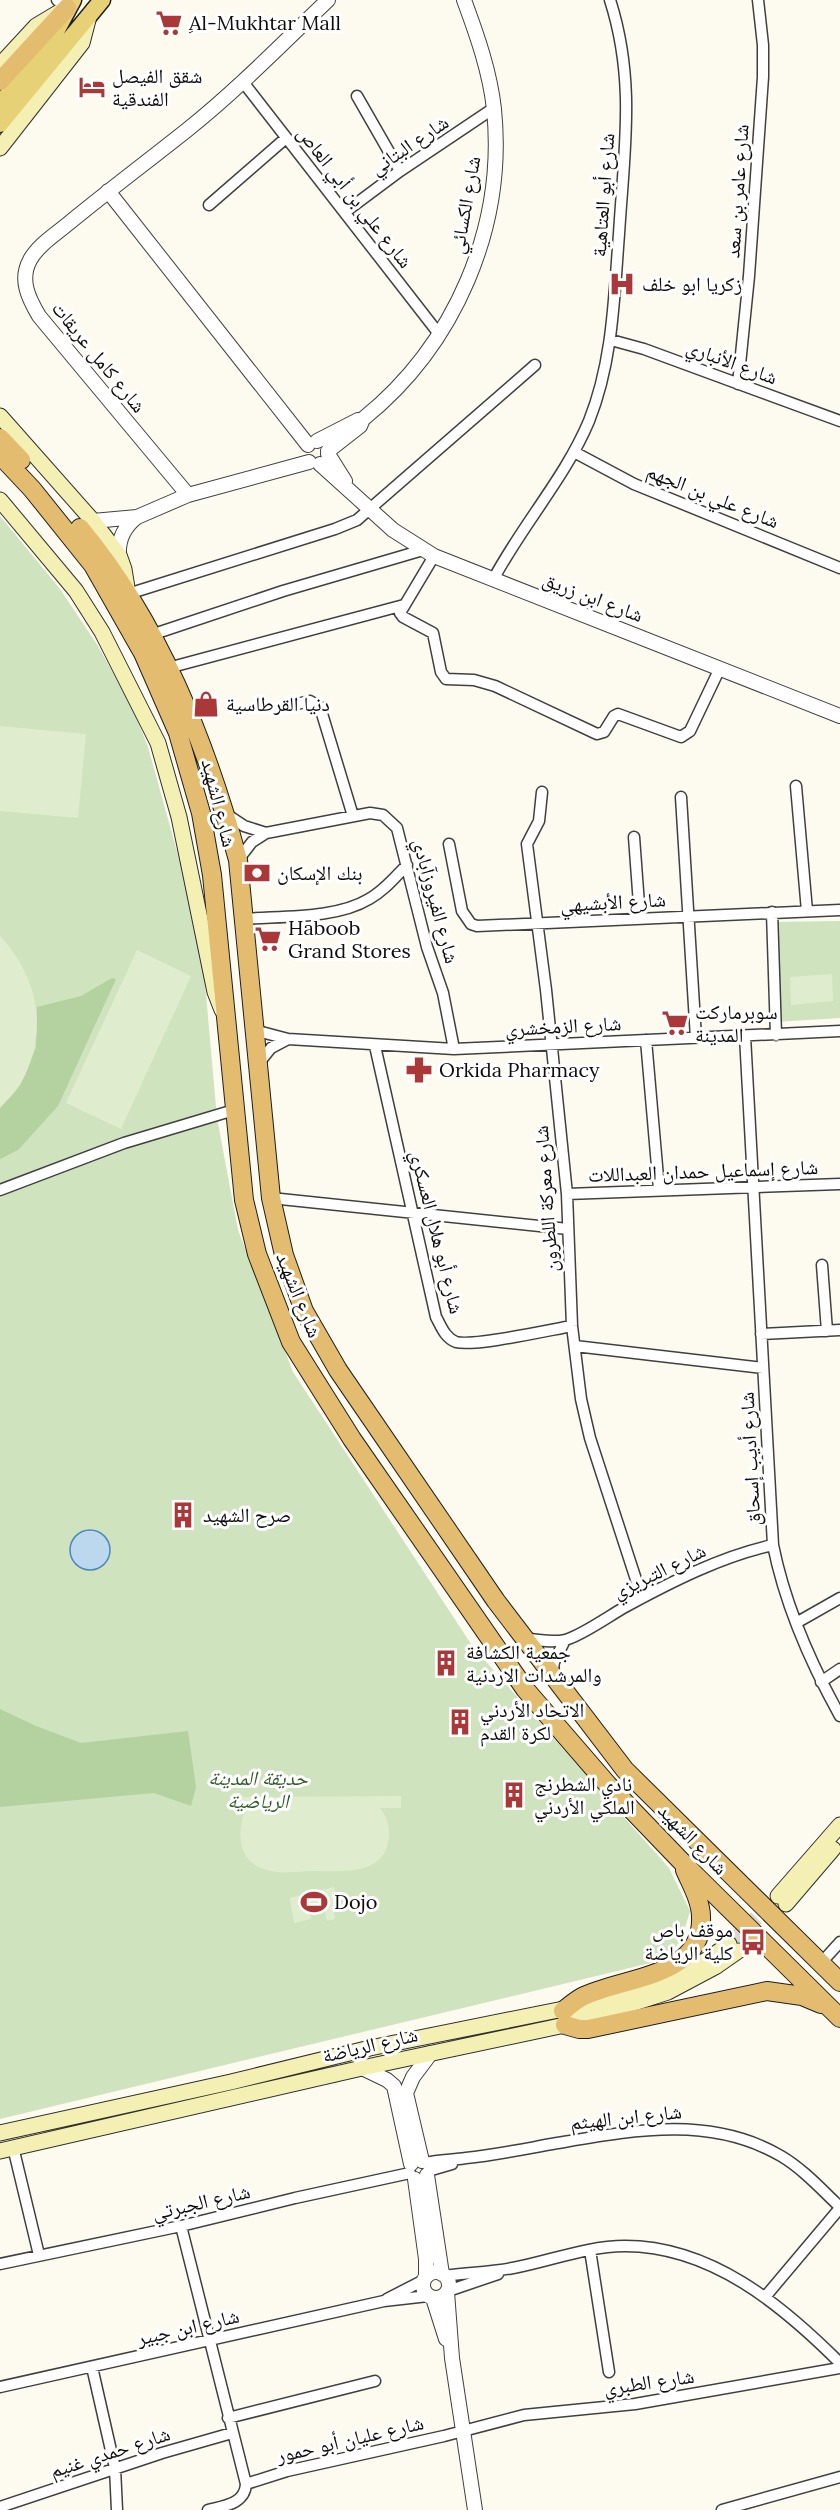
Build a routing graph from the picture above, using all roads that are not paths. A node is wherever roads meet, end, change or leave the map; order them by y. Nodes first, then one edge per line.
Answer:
1 (102, 0) edge
2 (328, 0) edge
3 (464, 0) edge
4 (610, 0) edge
5 (758, 0) edge
6 (66, 3) edge
7 (88, 16) junction
8 (21, 68) edge
9 (0, 81) edge
10 (243, 82) junction
11 (357, 96) dead end
12 (0, 104) edge
13 (494, 108) junction
14 (0, 124) edge
15 (286, 138) junction
16 (0, 148) edge
17 (400, 171) junction
18 (108, 190) junction
19 (209, 205) dead end
20 (345, 212) junction
21 (439, 334) junction
22 (611, 340) junction
23 (534, 365) dead end
24 (738, 384) junction
25 (0, 416) edge
26 (840, 421) edge
27 (0, 438) edge
28 (574, 452) junction
29 (316, 453) junction
30 (0, 455) edge
31 (0, 464) edge
32 (188, 495) junction
33 (0, 500) edge
34 (370, 510) junction
35 (137, 517) junction
36 (93, 521) junction
37 (428, 553) junction
38 (119, 555) junction
39 (840, 568) edge
40 (493, 580) junction
41 (128, 594) junction
42 (404, 605) junction
43 (151, 635) junction
44 (168, 668) junction
45 (720, 668) junction
46 (288, 706) dead end
47 (840, 716) edge
48 (190, 775) junction
49 (796, 786) dead end
50 (542, 792) dead end
51 (681, 797) dead end
52 (225, 814) junction
53 (353, 816) junction
54 (266, 833) junction
55 (634, 837) dead end
56 (449, 844) dead end
57 (238, 860) junction
58 (407, 865) junction
59 (840, 910) edge
60 (807, 911) junction
61 (772, 912) junction
62 (690, 916) junction
63 (640, 918) junction
64 (244, 919) junction
65 (538, 923) junction
66 (226, 1018) junction
67 (254, 1030) junction
68 (840, 1031) edge
69 (776, 1035) junction
70 (745, 1036) junction
71 (696, 1038) junction
72 (288, 1039) junction
73 (646, 1040) junction
74 (375, 1046) junction
75 (551, 1046) junction
76 (454, 1049) junction
77 (258, 1065) junction
78 (234, 1110) junction
79 (840, 1184) edge
80 (753, 1187) junction
81 (659, 1189) junction
82 (0, 1190) edge
83 (567, 1194) junction
84 (271, 1198) junction
85 (411, 1212) junction
86 (568, 1230) junction
87 (822, 1265) dead end
88 (572, 1326) junction
89 (840, 1330) edge
90 (827, 1331) junction
91 (761, 1334) junction
92 (574, 1347) junction
93 (763, 1368) junction
94 (773, 1545) junction
95 (642, 1598) junction
96 (840, 1598) edge
97 (796, 1623) junction
98 (523, 1638) junction
99 (565, 1640) junction
100 (840, 1669) edge
101 (552, 1676) junction
102 (821, 1682) junction
103 (840, 1716) edge
104 (840, 1825) edge
105 (840, 1840) edge
106 (682, 1862) junction
107 (840, 1942) edge
108 (733, 1948) tunnel mouth
109 (821, 1963) junction
110 (840, 1982) edge
111 (836, 2015) edge
112 (564, 2018) junction
113 (431, 2053) junction
114 (362, 2068) junction
115 (261, 2074) junction
116 (264, 2090) junction
117 (0, 2133) edge
118 (7, 2149) edge
119 (420, 2169) junction
120 (840, 2207) edge
121 (181, 2226) junction
122 (590, 2250) junction
123 (39, 2255) junction
124 (0, 2264) edge
125 (512, 2268) junction
126 (444, 2275) junction
127 (425, 2278) junction
128 (448, 2292) junction
129 (431, 2297) junction
130 (765, 2297) junction
131 (384, 2301) junction
132 (209, 2341) junction
133 (452, 2358) junction
134 (840, 2362) edge
135 (92, 2367) junction
136 (840, 2368) edge
137 (609, 2372) dead end
138 (375, 2381) dead end
139 (0, 2387) edge
140 (228, 2418) junction
141 (463, 2430) junction
142 (232, 2433) junction
143 (115, 2468) junction
144 (840, 2477) edge
145 (246, 2484) junction
146 (472, 2495) junction
147 (0, 2507) edge
148 (117, 2510) edge
149 (208, 2510) edge
150 (475, 2510) edge
151 (480, 2510) edge
152 (722, 2510) edge

1 - 7 main road
2 - 10 street, شارع كامل عريقات
3 - 13 street, شارع الكسائي
4 - 22 street, شارع أبو العتاهية
5 - 24 street, شارع عامر بن سعد
6 - 8 highway
7 - 8 main road
7 - 16 main road
8 - 9 highway
8 - 12 main road
8 - 14 main road
10 - 15 street, شارع علي بن أبي العاص
10 - 18 street, شارع كامل عريقات
11 - 17 street
13 - 17 street, شارع البتاني
13 - 21 street, شارع الكسائي
15 - 19 street
15 - 20 street, شارع علي بن أبي العاص
17 - 20 street, شارع البتاني
18 - 29 street
18 - 32 street, شارع كامل عريقات
20 - 21 street, شارع علي بن أبي العاص
21 - 29 street, شارع الكسائي
22 - 24 street, شارع الأنباري
22 - 28 street, شارع أبو العتاهية
23 - 34 street
24 - 26 street, شارع الأنباري
25 - 36 main road
27 - 41 highway, شارع الشهيد
28 - 39 street, شارع علي بن الجهم
28 - 40 street, شارع أبو العتاهية
29 - 32 street, شارع الكسائي
29 - 34 street, شارع ابن زريق
30 - 48 highway, شارع الشهيد
31 - 48 highway
32 - 35 street, شارع الكسائي
33 - 66 main road
34 - 37 street, شارع ابن زريق
34 - 41 street
35 - 36 street, شارع الكسائي
35 - 38 street
36 - 38 main road
37 - 40 street, شارع ابن زريق
37 - 42 street
37 - 43 street
38 - 41 main road
40 - 45 street, شارع ابن زريق
41 - 43 highway, شارع الشهيد
42 - 44 street
42 - 45 street
43 - 44 highway, شارع الشهيد
44 - 52 highway, شارع الشهيد
45 - 47 street, شارع ابن زريق
46 - 53 street
48 - 66 highway, شارع الشهيد
49 - 60 street
50 - 65 street, شارع معركة اللطرون
51 - 62 street
52 - 54 street
52 - 57 highway, شارع الشهيد
53 - 54 street, شارع الفيروزآبادي
53 - 58 street, شارع الفيروزآبادي
54 - 57 street
55 - 63 street
56 - 65 street, شارع الأبشيهي
57 - 64 highway, شارع الشهيد
58 - 64 street
58 - 76 street, شارع الفيروزآبادي
59 - 60 street, شارع الأبشيهي
60 - 61 street, شارع الأبشيهي
61 - 62 street, شارع الأبشيهي
61 - 69 street
62 - 63 street, شارع الأبشيهي
62 - 71 street
63 - 65 street, شارع الأبشيهي
64 - 67 highway, شارع الشهيد
65 - 75 street, شارع معركة اللطرون
66 - 78 highway, شارع الشهيد
67 - 72 street, شارع الزمخشري
67 - 77 highway, شارع الشهيد
68 - 69 street, شارع الزمخشري
69 - 70 street, شارع الزمخشري
70 - 71 street, شارع الزمخشري
70 - 80 street, شارع أديب إسحاق
71 - 73 street, شارع الزمخشري
72 - 74 street, شارع الزمخشري
72 - 77 street
73 - 75 street, شارع الزمخشري
73 - 81 street
74 - 76 street, شارع الزمخشري
74 - 85 street, شارع أبو هلال العسكري
75 - 76 street, شارع الزمخشري
75 - 83 street, شارع معركة اللطرون
77 - 84 highway, شارع الشهيد
78 - 82 street
78 - 106 highway, شارع الشهيد
79 - 80 street, شارع إسماعيل حمدان العبداللات
80 - 81 street, شارع إسماعيل حمدان العبداللات
80 - 91 street, شارع أديب إسحاق
81 - 83 street, شارع إسماعيل حمدان العبداللات
83 - 86 street, شارع معركة اللطرون
84 - 85 street
84 - 98 highway, شارع الشهيد
85 - 86 street
85 - 88 street, شارع أبو هلال العسكري
86 - 88 street, شارع معركة اللطرون
87 - 90 street
88 - 92 street, شارع معركة اللطرون
89 - 90 street
90 - 91 street
91 - 93 street, شارع أديب إسحاق
92 - 93 street
92 - 95 street, شارع معركة اللطرون
93 - 94 street, شارع أديب إسحاق
94 - 95 street, شارع التبريزي
94 - 97 street, شارع أديب إسحاق
95 - 99 street, شارع التبريزي
96 - 97 street
97 - 102 street, شارع أديب إسحاق
98 - 99 street, شارع التبريزي
98 - 101 highway, شارع الشهيد
99 - 101 street
100 - 102 street
101 - 109 highway, شارع الشهيد
102 - 103 street, شارع أديب إسحاق
104 - 105 main road
106 - 111 highway, شارع الشهيد
106 - 112 highway
107 - 109 street
108 - 112 main road, شارع الرياضة
109 - 110 highway, شارع الشهيد
111 - 112 highway
112 - 113 main road, شارع الرياضة
112 - 115 main road, شارع الرياضة
113 - 114 main road, شارع الرياضة
113 - 119 street
114 - 116 main road, شارع الرياضة
114 - 119 street
115 - 116 main road
115 - 117 main road, شارع الرياضة
116 - 118 main road, شارع الرياضة
118 - 123 street
119 - 120 street, شارع ابن الهيثم
119 - 121 street, شارع الجبرتي
119 - 126 street
119 - 127 street
120 - 130 street
121 - 123 street, شارع الجبرتي
121 - 132 street
122 - 125 street
122 - 130 street
122 - 137 street
123 - 124 street, شارع الجبرتي
125 - 126 street
125 - 128 street
126 - 127 street
126 - 128 street
127 - 129 street
127 - 131 street, شارع ابن جبير
128 - 129 street
128 - 133 street
129 - 131 street, شارع ابن جبير
129 - 133 street
130 - 134 street
131 - 132 street, شارع ابن جبير
132 - 135 street, شارع ابن جبير
132 - 140 street
133 - 141 street
135 - 139 street, شارع ابن جبير
135 - 143 street
136 - 141 street, شارع الطبري
138 - 140 street
140 - 142 street
141 - 145 street, شارع عليان أبو حمور
141 - 146 street
142 - 143 street, شارع حمدي غنيم
142 - 145 street
143 - 147 street, شارع حمدي غنيم
143 - 148 street
144 - 152 street
145 - 149 street
146 - 150 street
146 - 151 street

